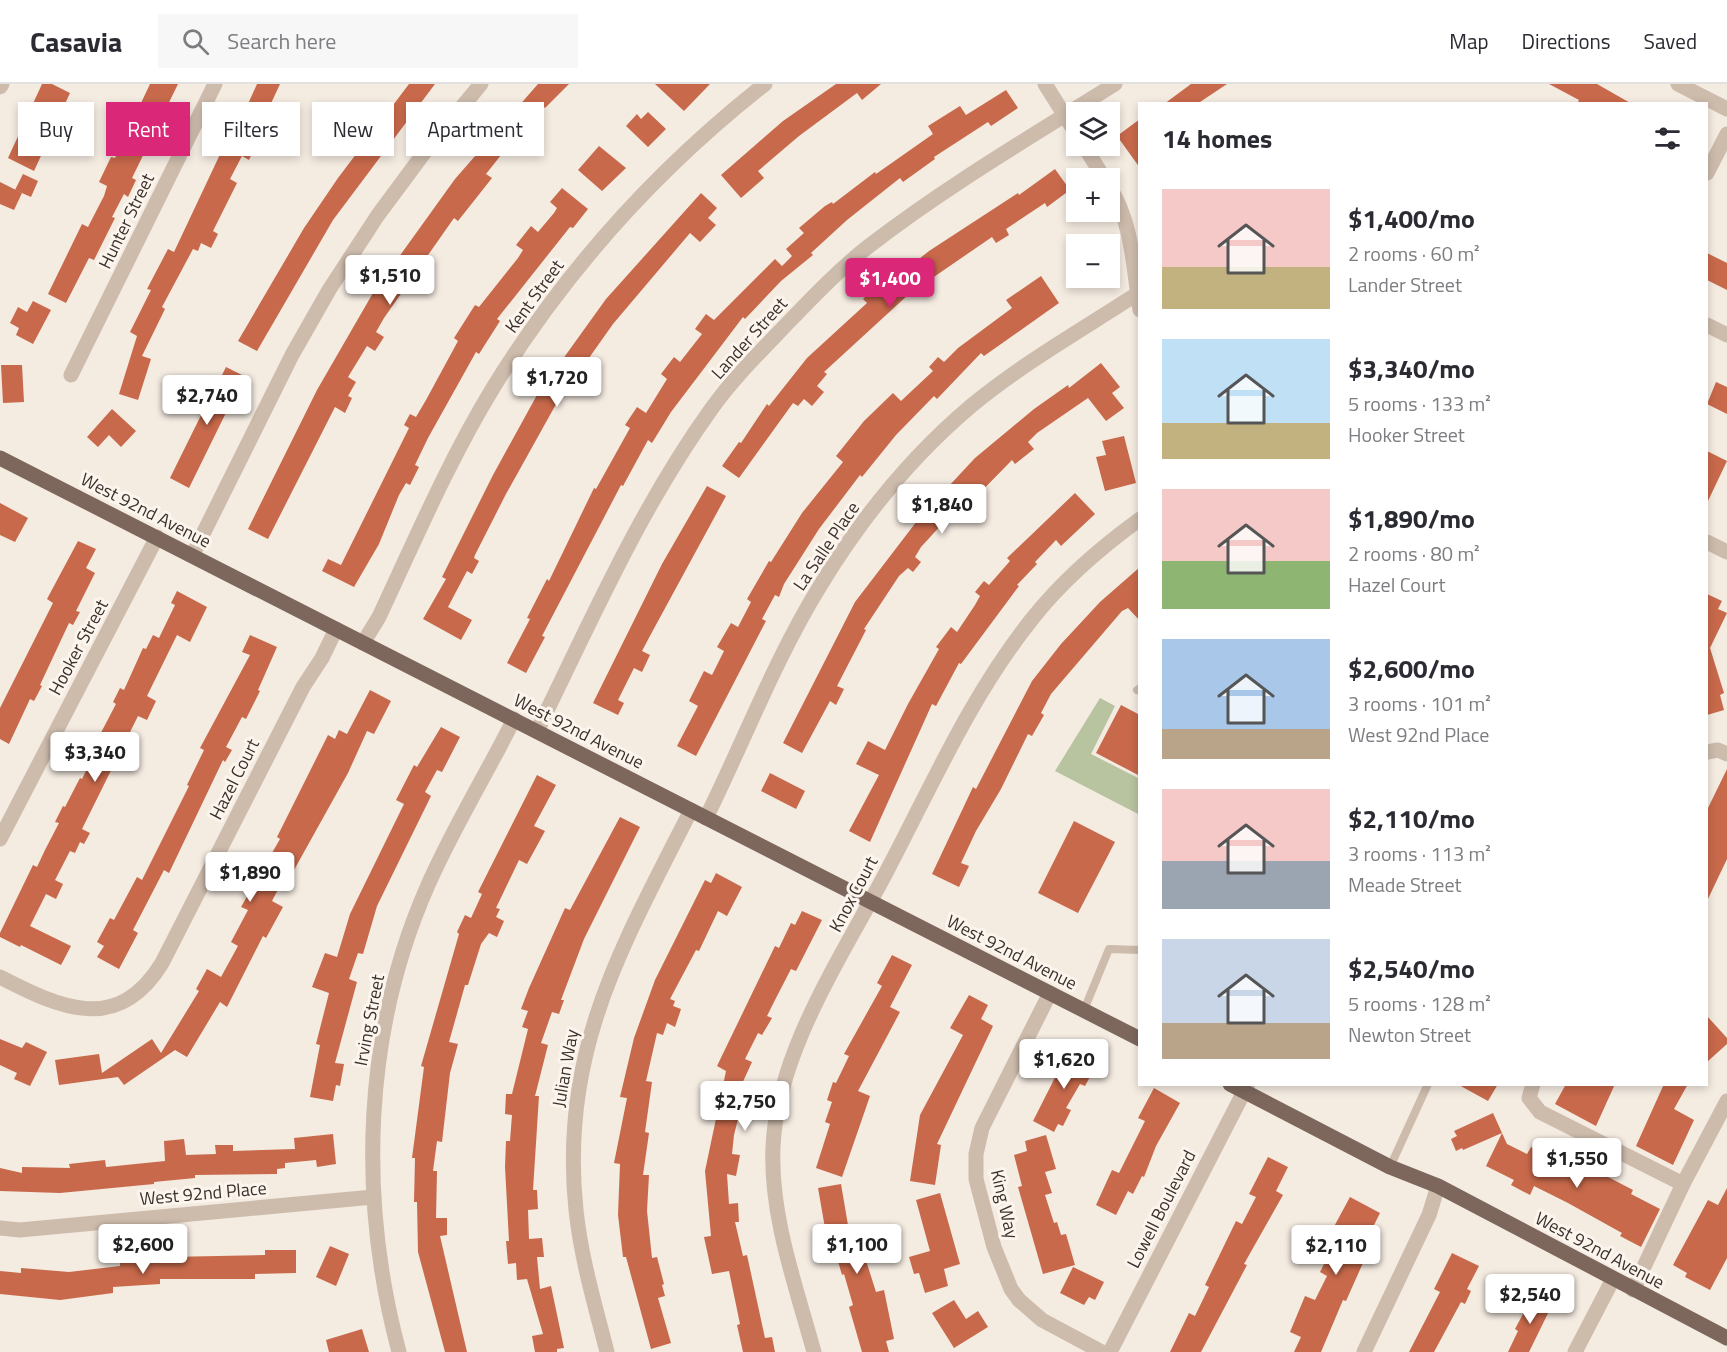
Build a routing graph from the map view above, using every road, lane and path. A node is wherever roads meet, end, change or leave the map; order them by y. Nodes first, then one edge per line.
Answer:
1 (215, 84) edge
2 (481, 84) edge
3 (765, 84) edge
4 (1046, 84) edge
5 (1115, 84) edge
6 (1678, 84) edge
7 (1727, 109) edge
8 (1064, 114) junction
9 (1066, 117) edge
10 (1727, 134) edge
11 (1708, 171) edge
12 (1120, 206) edge
13 (1138, 287) edge
14 (1138, 294) edge
15 (1708, 326) edge
16 (1727, 335) edge
17 (71, 375) dead end
18 (0, 458) edge
19 (1138, 521) edge
20 (157, 537) junction
21 (1708, 542) edge
22 (1727, 552) edge
23 (194, 554) junction
24 (336, 629) junction
25 (363, 643) junction
26 (514, 719) junction
27 (537, 731) junction
28 (1708, 751) edge
29 (1727, 754) edge
30 (691, 810) junction
31 (706, 818) junction
32 (0, 839) edge
33 (872, 901) junction
34 (1138, 952) edge
35 (0, 977) edge
36 (1050, 993) junction
37 (1084, 1010) junction
38 (1138, 1038) edge
39 (1427, 1086) edge
40 (1532, 1086) edge
41 (1241, 1087) edge
42 (1727, 1101) edge
43 (1390, 1167) junction
44 (1683, 1184) junction
45 (1438, 1186) junction
46 (373, 1197) junction
47 (0, 1228) edge
48 (1613, 1279) junction
49 (1633, 1290) junction
50 (1727, 1338) edge
51 (399, 1352) edge
52 (607, 1352) edge
53 (814, 1352) edge
54 (1102, 1352) edge
55 (1110, 1352) edge
56 (1364, 1352) edge
57 (1575, 1352) edge

1 - 17 street, Hunter Street
2 - 23 street
3 - 25 street, Kent Street
4 - 8 street
5 - 8 street, Lander Street
6 - 7 street
8 - 9 street
8 - 27 street, Lander Street
10 - 11 street
12 - 13 street
14 - 31 street, La Salle Place
15 - 16 street
18 - 20 main road, West 92nd Avenue
19 - 33 street, Knox Court
20 - 23 main road, West 92nd Avenue
20 - 32 street, Hooker Street
21 - 22 street
23 - 24 main road, West 92nd Avenue
24 - 25 main road, West 92nd Avenue
24 - 35 street, Hazel Court
25 - 26 main road, West 92nd Avenue
26 - 27 main road, West 92nd Avenue
26 - 46 street, Irving Street
27 - 30 main road, West 92nd Avenue
28 - 29 street
30 - 31 main road, West 92nd Avenue
30 - 52 street, Julian Way
31 - 33 main road, West 92nd Avenue
33 - 36 main road, West 92nd Avenue
33 - 53 street, Knox Court
34 - 37 lane
36 - 37 main road, West 92nd Avenue
36 - 54 street, King Way
37 - 38 main road, West 92nd Avenue
39 - 43 lane
40 - 44 street
41 - 43 main road, West 92nd Avenue
41 - 55 street, Lowell Boulevard
42 - 44 street
43 - 45 main road, West 92nd Avenue
44 - 49 street
45 - 48 main road, West 92nd Avenue
45 - 56 street
46 - 47 street, West 92nd Place
46 - 51 street, Irving Street
48 - 49 main road, West 92nd Avenue
48 - 57 street
49 - 50 main road, West 92nd Avenue

